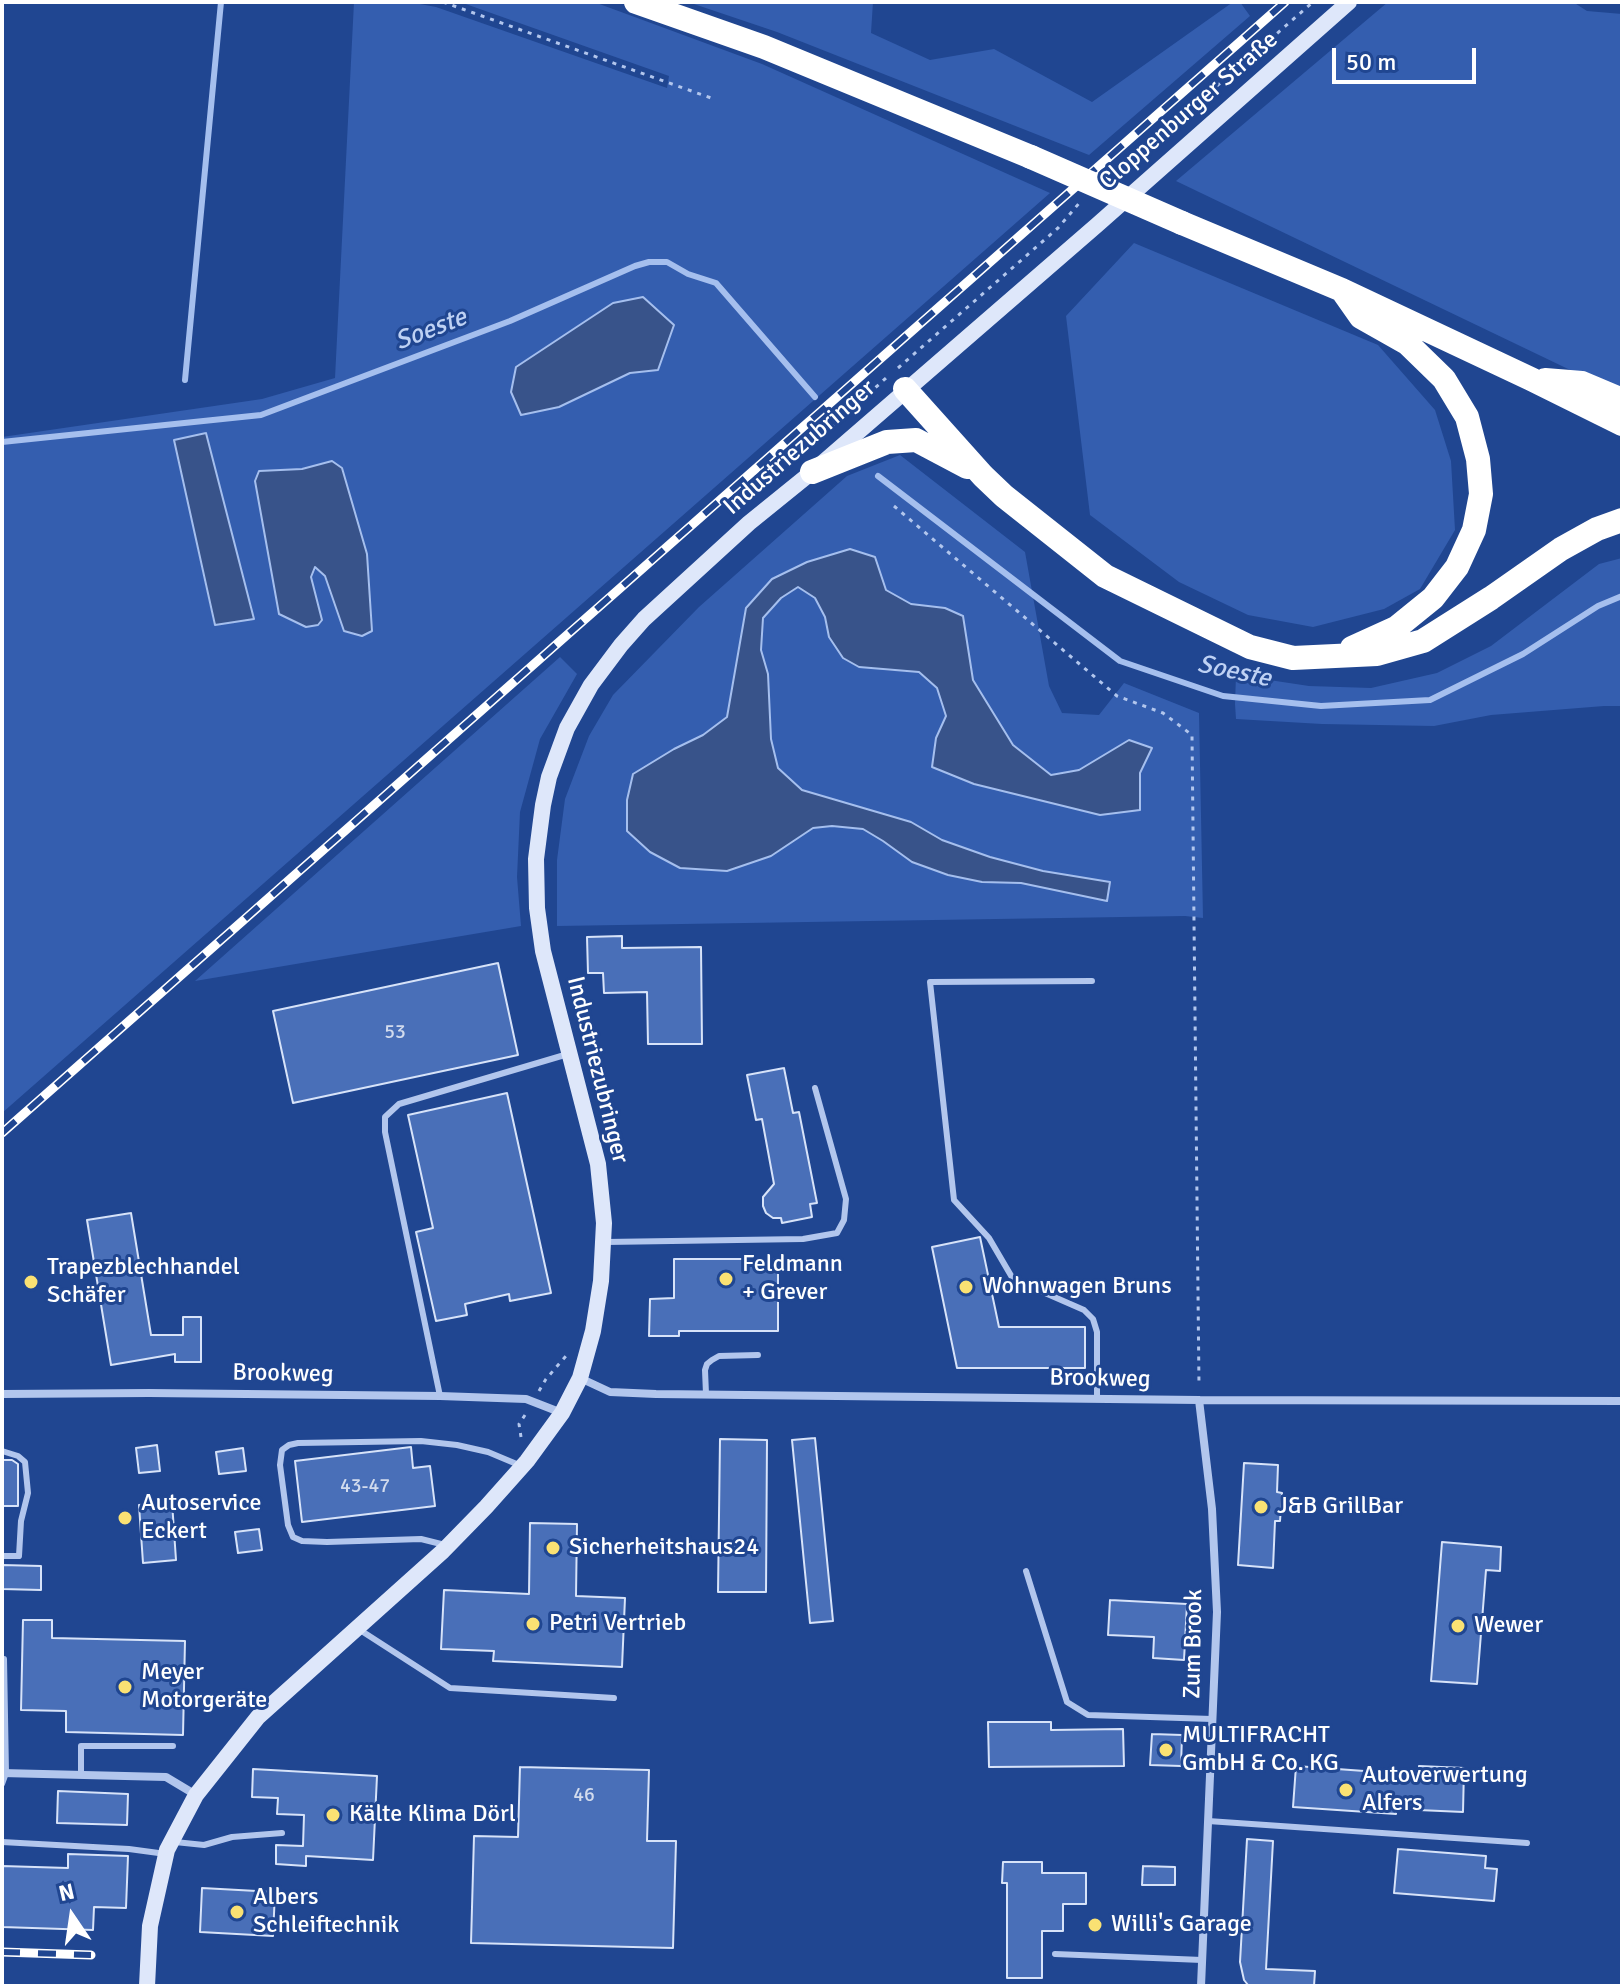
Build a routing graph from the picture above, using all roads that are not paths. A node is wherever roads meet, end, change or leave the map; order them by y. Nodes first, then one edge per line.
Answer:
1 (636, 2) edge
2 (1349, 2) edge
3 (1342, 290) junction
4 (1531, 379) junction
5 (905, 389) junction
6 (1622, 400) edge
7 (1622, 424) edge
8 (807, 463) junction
9 (983, 476) junction
10 (1622, 520) edge
11 (1333, 656) junction
12 (1092, 981) dead end
13 (569, 1054) junction
14 (815, 1088) dead end
15 (603, 1243) junction
16 (758, 1355) dead end
17 (580, 1378) junction
18 (2, 1394) edge
19 (706, 1394) junction
20 (440, 1396) junction
21 (1097, 1399) junction
22 (1199, 1400) junction
23 (1622, 1401) edge
24 (562, 1413) junction
25 (2, 1451) edge
26 (517, 1464) junction
27 (448, 1546) junction
28 (2, 1556) edge
29 (1026, 1571) dead end
30 (357, 1628) junction
31 (4, 1659) edge
32 (614, 1698) dead end
33 (1212, 1719) junction
34 (173, 1746) dead end
35 (4, 1773) edge
36 (81, 1775) junction
37 (2, 1784) edge
38 (196, 1795) junction
39 (1208, 1821) junction
40 (282, 1833) dead end
41 (2, 1842) edge
42 (1527, 1843) dead end
43 (169, 1848) junction
44 (1055, 1954) dead end
45 (1202, 1960) junction
46 (147, 1986) edge
47 (1201, 1986) edge

1 - 3 highway, bridge
2 - 5 street, Cloppenburger Straße
3 - 4 highway
3 - 11 highway
4 - 6 highway
4 - 7 highway
5 - 8 street, Industriezubringer
5 - 9 highway
8 - 9 highway
8 - 13 street, Industriezubringer
9 - 11 highway
10 - 11 highway
12 - 21 lane
13 - 15 street, Industriezubringer
13 - 20 lane
14 - 15 lane
15 - 17 street, Industriezubringer
16 - 19 lane
17 - 19 street, Brookweg
17 - 24 street, Industriezubringer
18 - 20 street, Brookweg
19 - 21 street, Brookweg
20 - 24 street, Brookweg
21 - 22 street, Brookweg
22 - 23 street, Brookweg
22 - 33 street, Zum Brook
24 - 26 street, Industriezubringer
25 - 28 lane
26 - 27 street, Industriezubringer
26 - 27 lane
27 - 30 street, Industriezubringer
29 - 33 lane
30 - 32 lane
30 - 38 street, Industriezubringer
31 - 35 lane
33 - 39 street, Zum Brook
34 - 36 lane
35 - 36 street
35 - 37 lane
36 - 38 street
38 - 43 street, Industriezubringer
39 - 42 lane
39 - 45 street, Zum Brook
40 - 43 lane
41 - 43 lane
43 - 46 street, Industriezubringer
44 - 45 lane
45 - 47 street, Zum Brook

